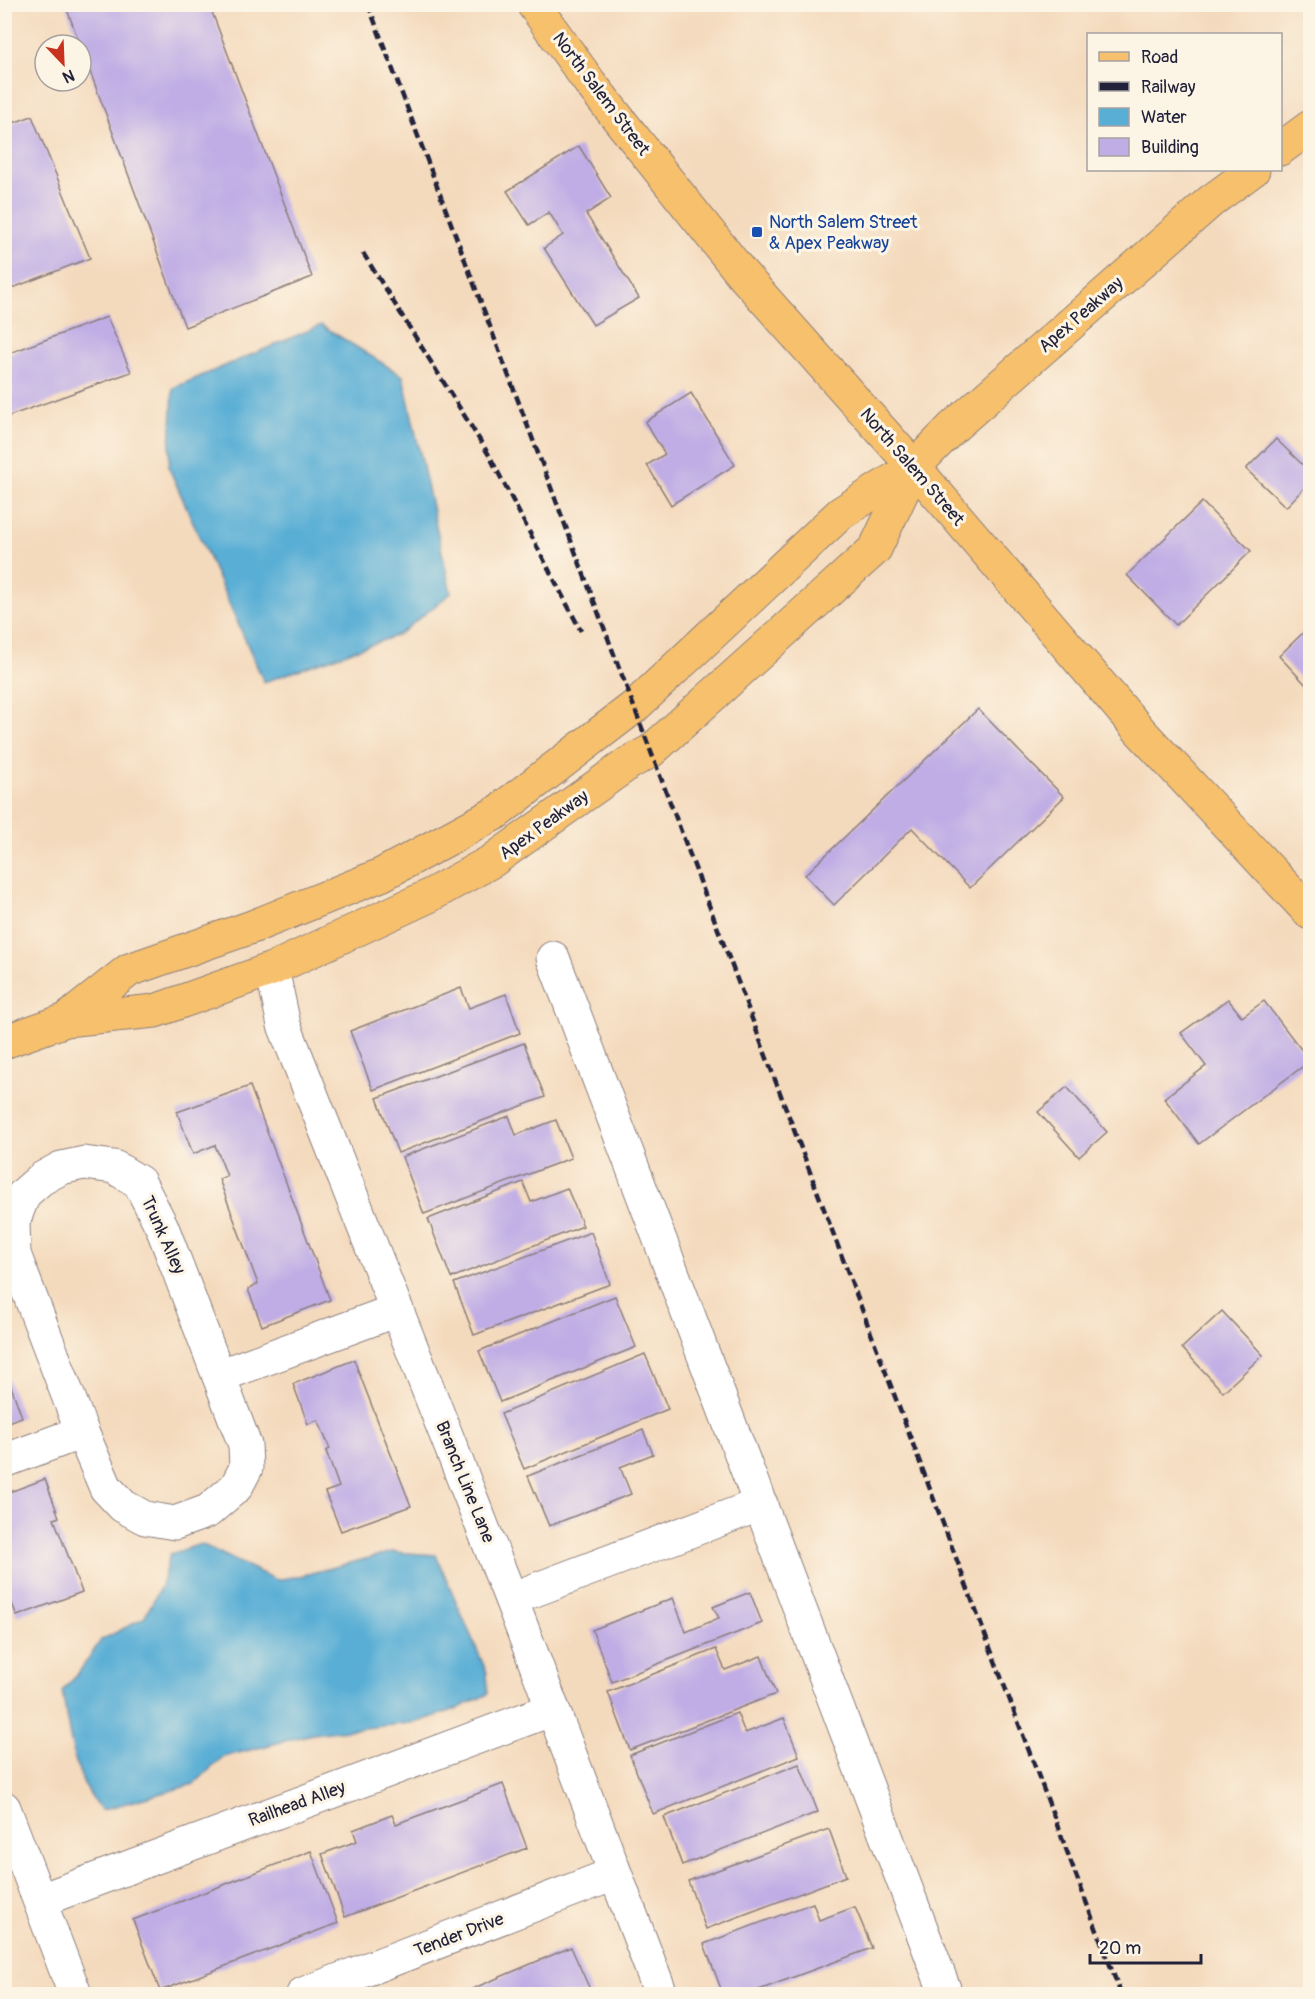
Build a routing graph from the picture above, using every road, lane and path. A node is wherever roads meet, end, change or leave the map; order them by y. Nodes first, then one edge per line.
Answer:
1 (533, 4) edge
2 (1311, 127) edge
3 (1282, 148) edge
4 (1252, 171) edge
5 (914, 467) junction
6 (1311, 913) edge
7 (553, 958) dead end
8 (272, 969) junction
9 (66, 1020) junction
10 (4, 1042) edge
11 (397, 1310) junction
12 (219, 1376) junction
13 (82, 1432) junction
14 (4, 1461) edge
15 (761, 1504) junction
16 (511, 1599) junction
17 (553, 1709) junction
18 (4, 1808) edge
19 (614, 1874) junction
20 (40, 1900) junction
21 (367, 1983) edge
22 (75, 1995) edge
23 (303, 1995) edge
24 (661, 1995) edge
25 (946, 1995) edge

1 - 5 main road, North Salem Street
2 - 3 main road
4 - 5 main road, Apex Peakway
5 - 6 main road, North Salem Street
5 - 8 main road, Apex Peakway
5 - 9 main road, Apex Peakway
7 - 15 street
8 - 9 main road, Apex Peakway
8 - 11 street, Branch Line Lane
9 - 10 main road, Apex Peakway
11 - 12 street
11 - 16 street, Branch Line Lane
12 - 13 street, Trunk Alley
12 - 13 street, Trunk Alley
13 - 14 street
15 - 16 street
15 - 25 street
16 - 17 street, Branch Line Lane
17 - 19 street, Branch Line Lane
17 - 20 street, Railhead Alley
18 - 20 street
19 - 21 street, Tender Drive
19 - 24 street, Branch Line Lane
20 - 22 street
21 - 23 street, Tender Drive

